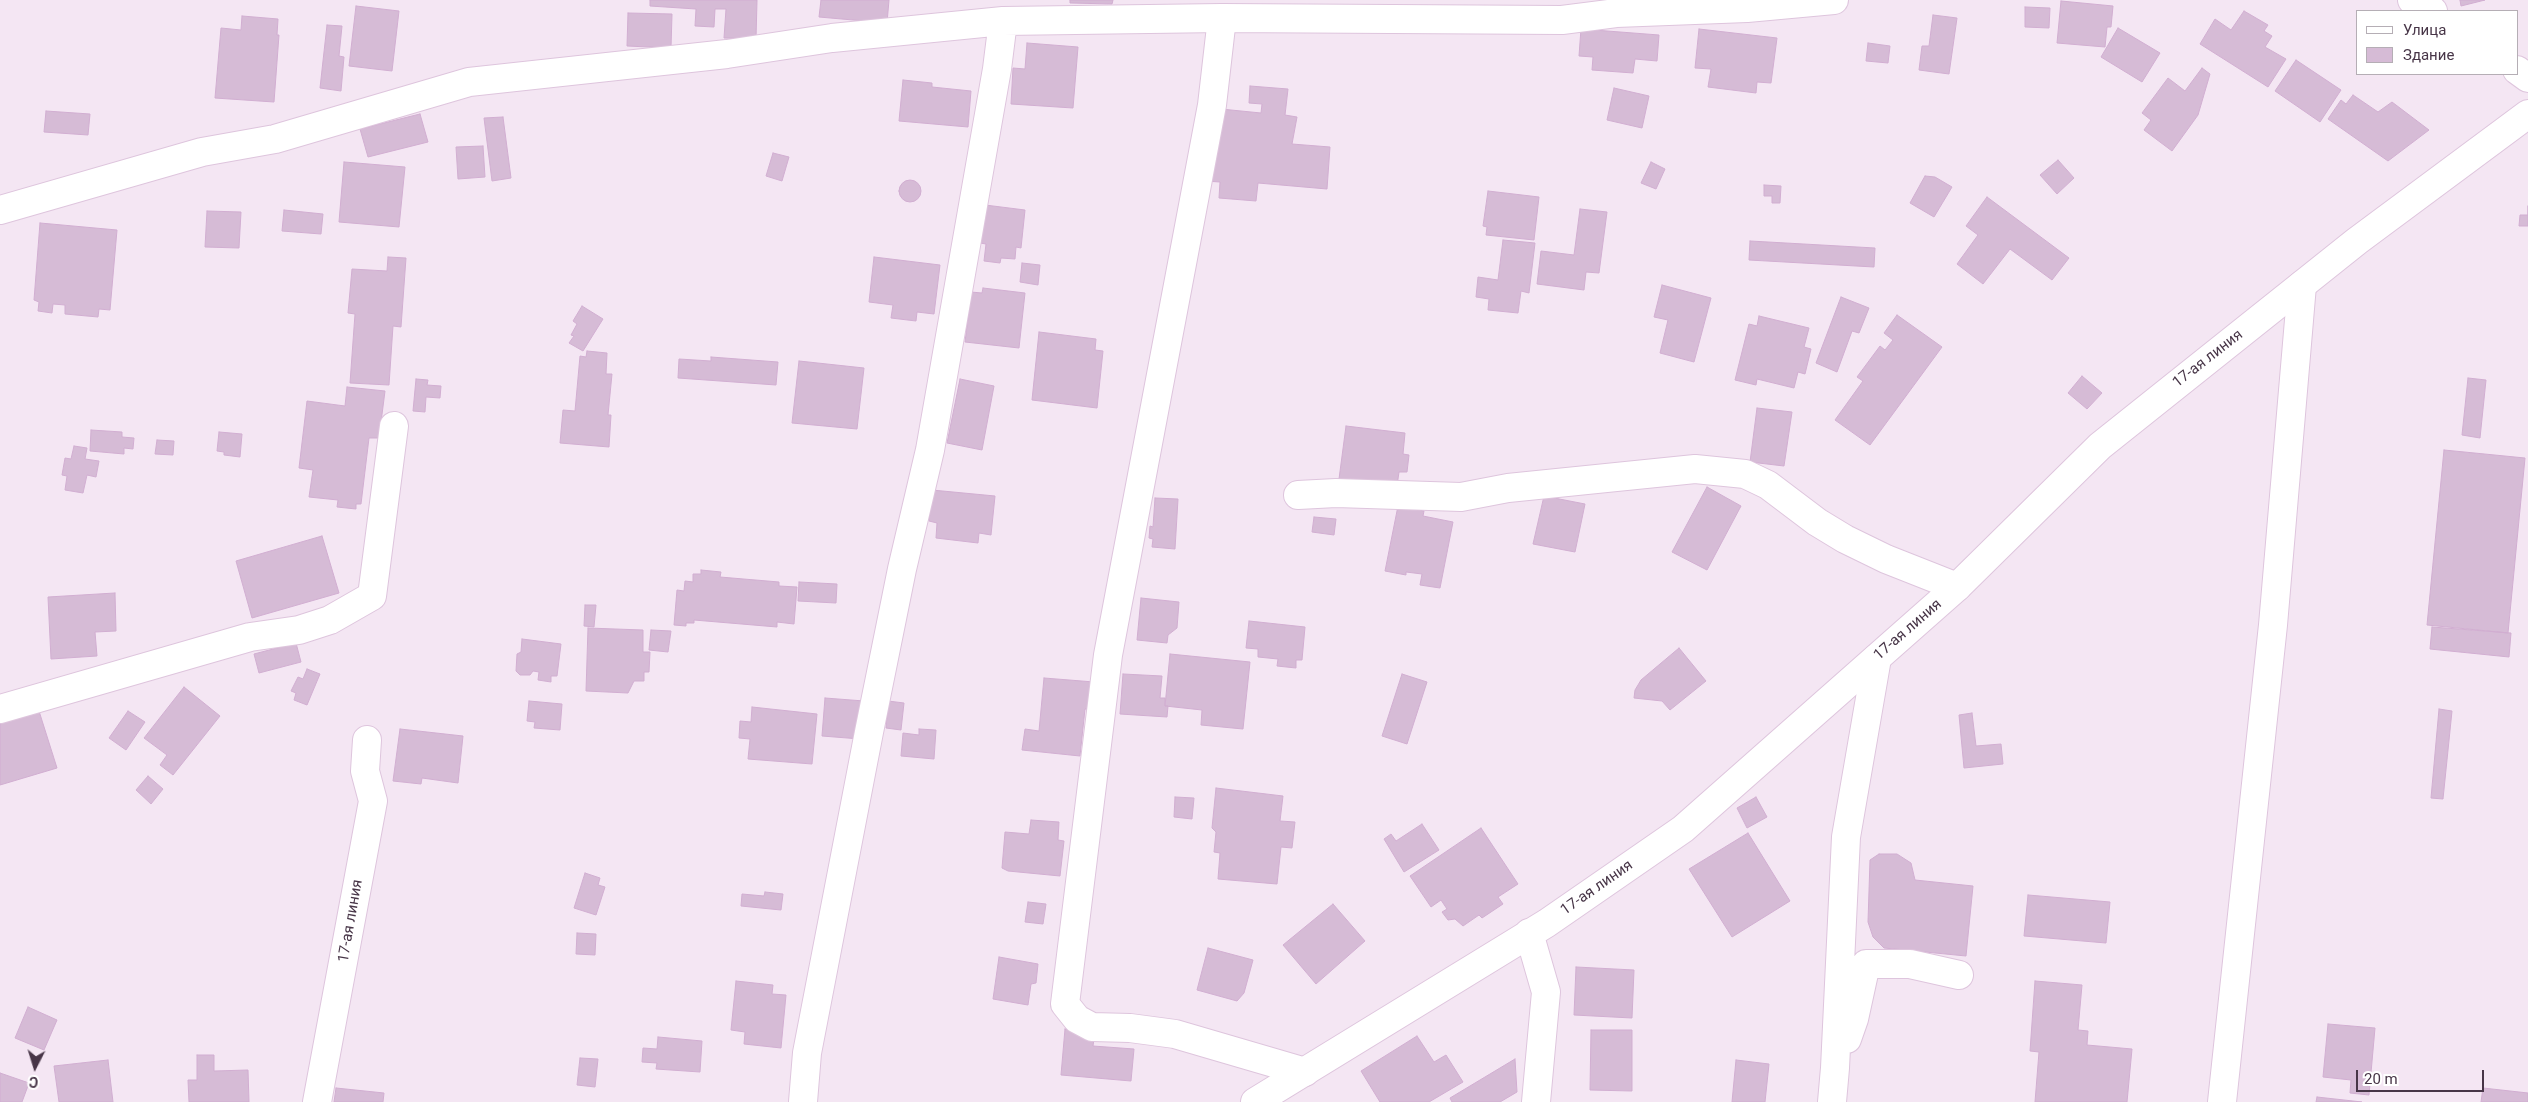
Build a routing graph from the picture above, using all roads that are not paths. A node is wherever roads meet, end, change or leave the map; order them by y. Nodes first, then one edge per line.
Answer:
1 (1834, 0) edge
2 (2412, 0) edge
3 (2431, 10) edge
4 (1222, 18) junction
5 (1003, 20) junction
6 (2528, 114) edge
7 (0, 210) edge
8 (2302, 285) junction
9 (394, 426) dead end
10 (1298, 496) dead end
11 (1958, 587) junction
12 (1877, 658) junction
13 (0, 709) edge
14 (367, 740) dead end
15 (1529, 934) junction
16 (1959, 975) dead end
17 (1835, 1068) junction
18 (1305, 1072) junction
19 (317, 1102) edge
20 (802, 1102) edge
21 (1255, 1102) edge
22 (1536, 1102) edge
23 (1832, 1102) edge
24 (2222, 1102) edge

1 - 4 street
2 - 3 street
4 - 5 street
4 - 18 street
5 - 7 street
5 - 20 street
6 - 8 street, 17-ая линия
8 - 11 street, 17-ая линия
8 - 24 street
9 - 13 street
10 - 11 street
11 - 12 street, 17-ая линия
12 - 15 street, 17-ая линия
12 - 17 street
14 - 19 street, 17-ая линия
15 - 18 street, 17-ая линия
15 - 22 street
16 - 17 street
17 - 23 street
18 - 21 street, 17-ая линия

